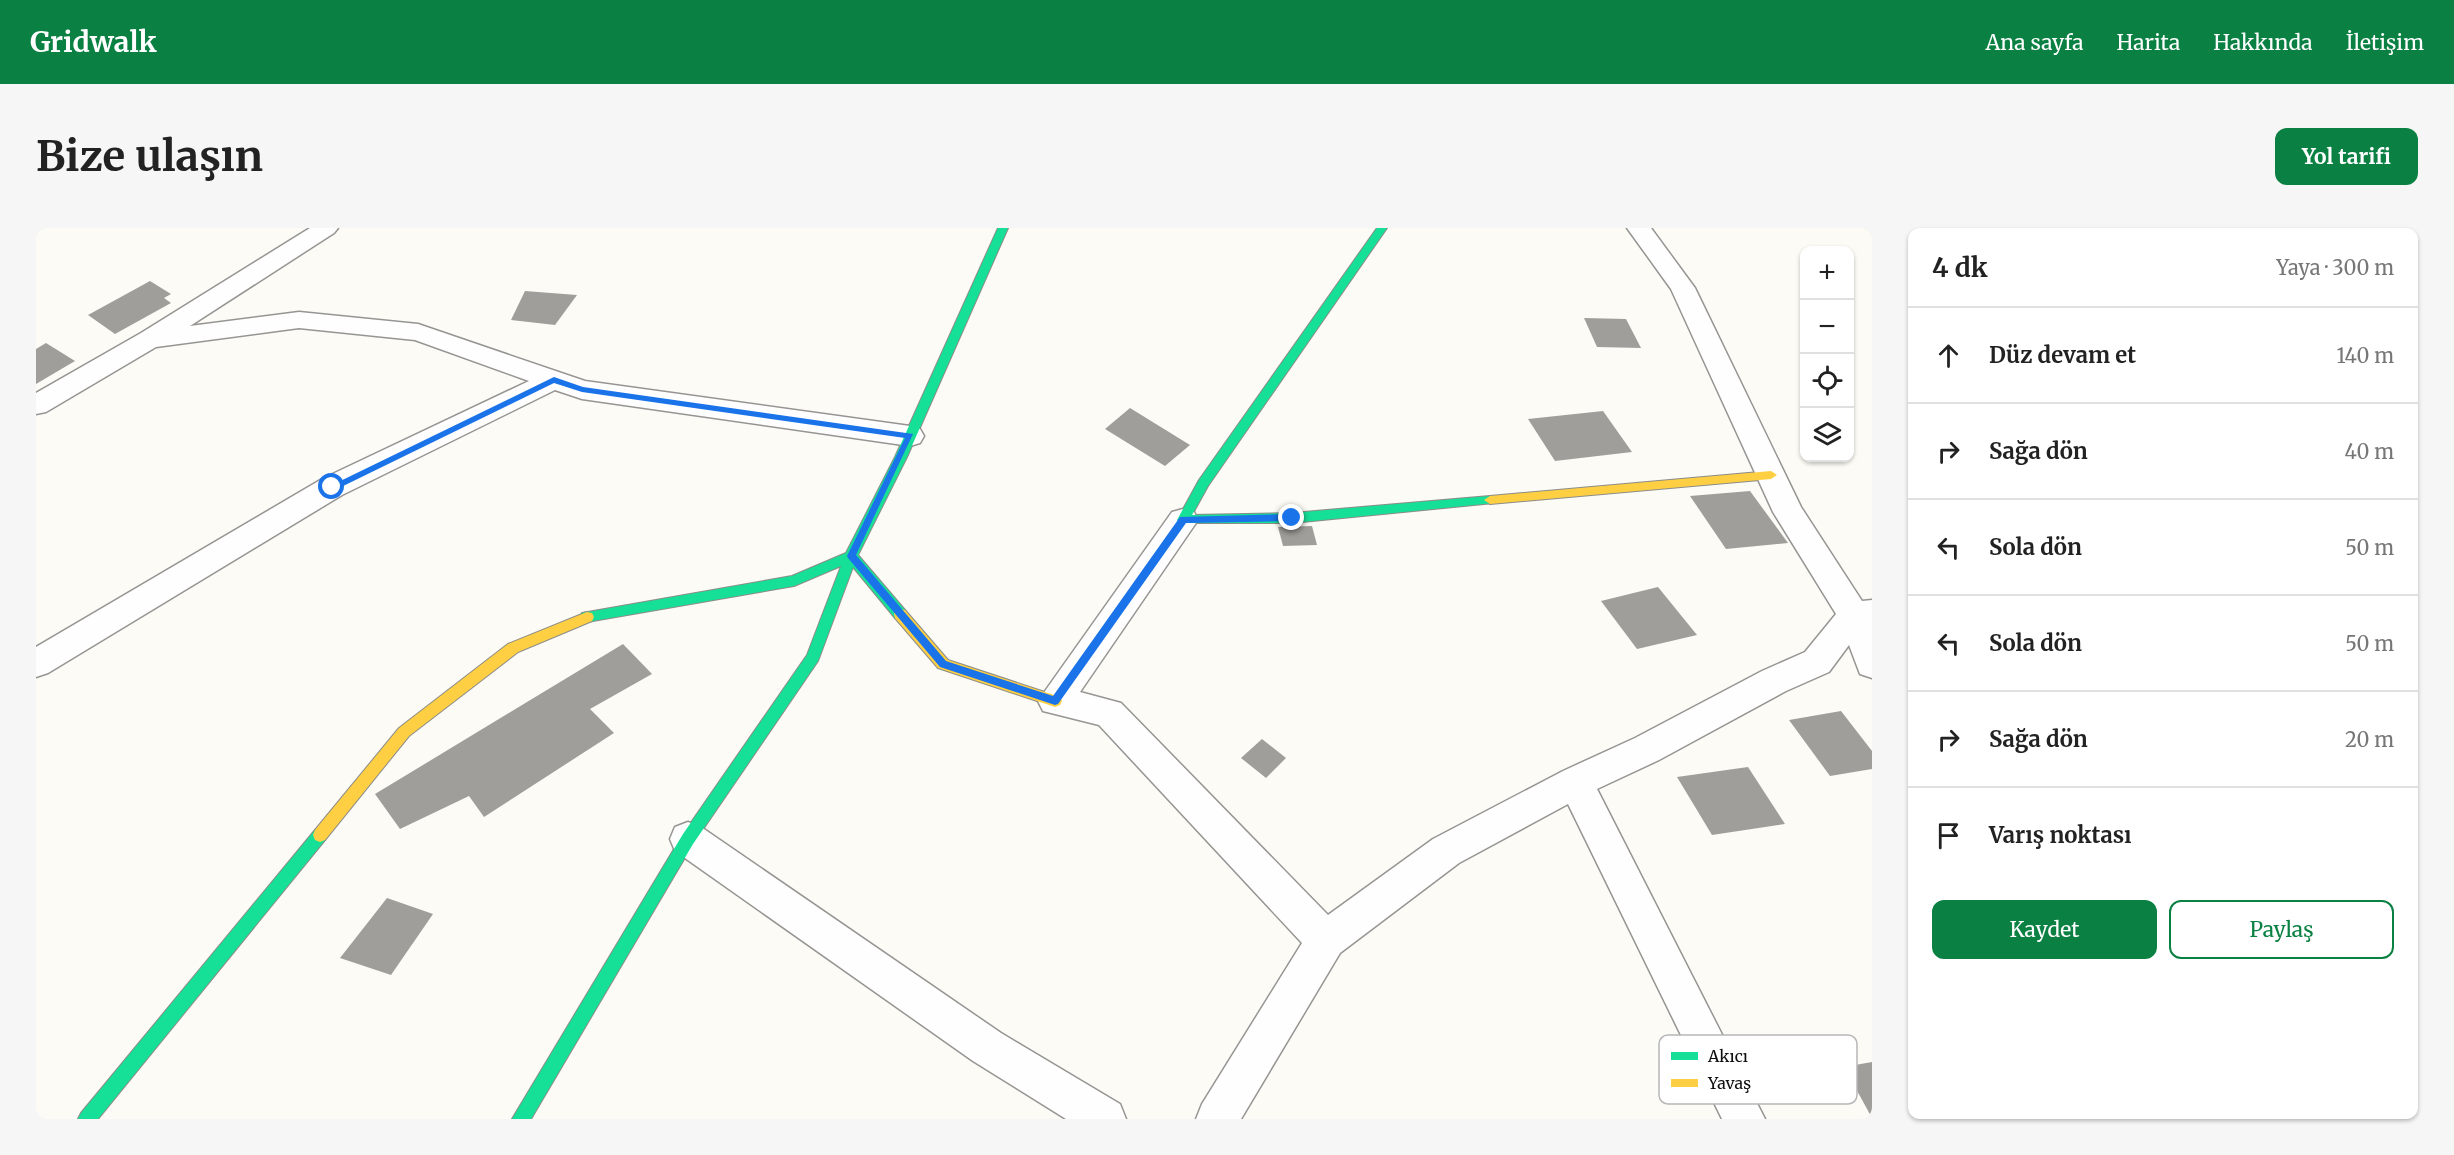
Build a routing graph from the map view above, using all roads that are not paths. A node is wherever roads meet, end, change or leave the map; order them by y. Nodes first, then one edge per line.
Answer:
1 (326, 228) edge
2 (1003, 228) edge
3 (1382, 228) edge
4 (1639, 228) edge
5 (150, 339) junction
6 (554, 380) junction
7 (36, 405) edge
8 (910, 436) junction
9 (1771, 475) junction
10 (1183, 520) junction
11 (851, 556) junction
12 (1863, 614) edge
13 (36, 663) edge
14 (1872, 664) edge
15 (1055, 701) junction
16 (1575, 782) junction
17 (688, 838) junction
18 (1326, 940) junction
19 (1702, 1035) edge
20 (1736, 1104) edge
21 (87, 1119) edge
22 (521, 1119) edge
23 (1105, 1119) edge
24 (1217, 1119) edge
25 (1744, 1119) edge

1 - 5 street
2 - 8 street
3 - 10 street
4 - 9 street
5 - 6 street
5 - 7 street
6 - 8 street
6 - 13 street
8 - 11 street
9 - 10 street
9 - 12 street
10 - 15 street
11 - 15 street
11 - 17 street
11 - 21 street
12 - 14 street
12 - 16 street
15 - 18 street
16 - 18 street
16 - 19 street
17 - 22 street
17 - 23 street
18 - 24 street
20 - 25 street

